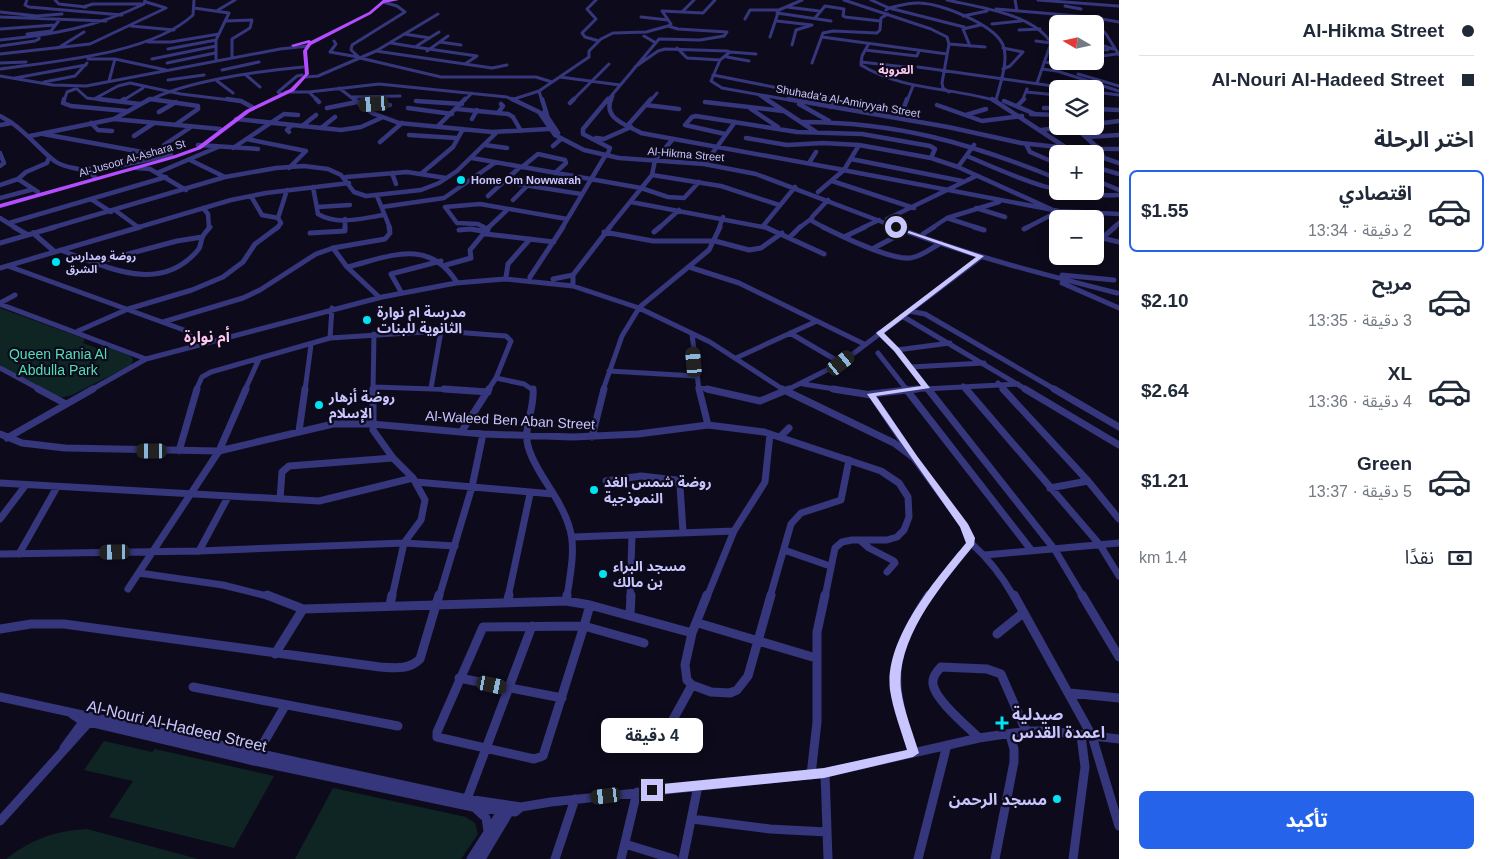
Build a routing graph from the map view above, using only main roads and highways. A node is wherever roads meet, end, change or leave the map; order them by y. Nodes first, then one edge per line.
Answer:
1 (397, 0) edge
2 (384, 2) edge
3 (306, 45) junction
4 (304, 76) junction
5 (288, 92) junction
6 (201, 145) junction
7 (0, 204) edge

1 - 2 main road
2 - 3 main road
3 - 3 main road
3 - 4 main road
3 - 4 main road
4 - 5 main road, Al-Jusoor Al-Ashara St
5 - 5 main road
5 - 6 main road, Al-Jusoor Al-Ashara St
5 - 6 main road, Al-Jusoor Al-Ashara St
6 - 7 main road, Al-Jusoor Al-Ashara St
6 - 7 main road, Al-Jusoor Al-Ashara St

